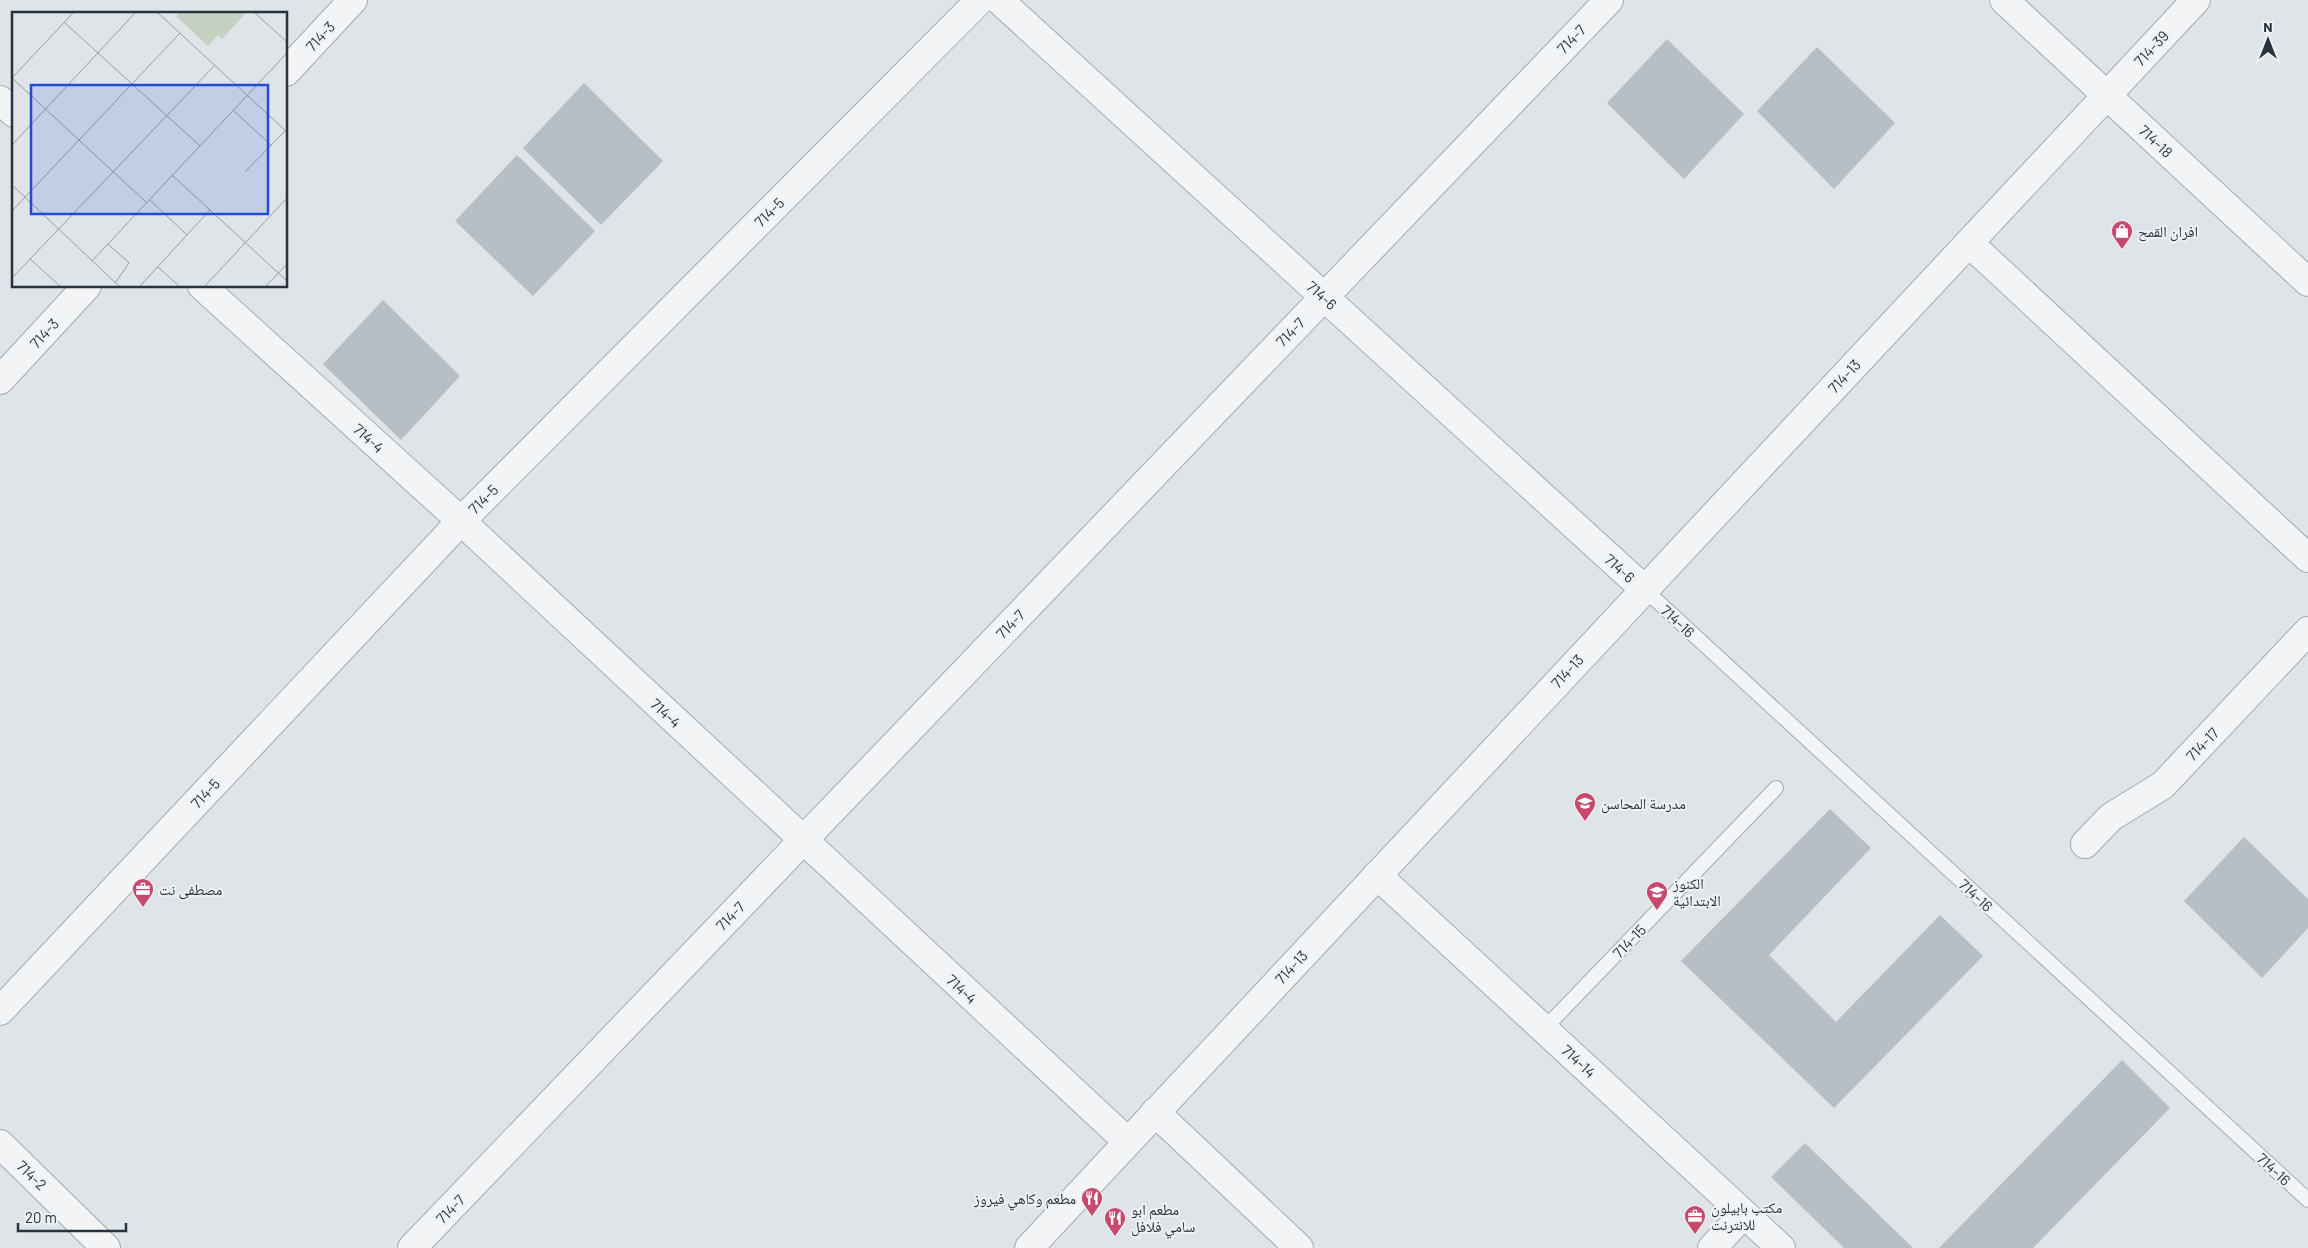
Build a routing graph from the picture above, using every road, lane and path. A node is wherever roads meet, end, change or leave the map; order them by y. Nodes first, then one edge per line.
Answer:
1 (353, 0) edge
2 (980, 0) edge
3 (999, 0) edge
4 (1609, 0) edge
5 (2004, 0) edge
6 (2196, 0) edge
7 (288, 70) edge
8 (2106, 95) junction
9 (0, 100) edge
10 (12, 111) edge
11 (1969, 243) junction
12 (2308, 282) edge
13 (85, 288) edge
14 (204, 288) edge
15 (1324, 297) junction
16 (0, 380) edge
17 (461, 521) junction
18 (2308, 558) edge
19 (1644, 590) junction
20 (2308, 631) edge
21 (1776, 788) dead end
22 (802, 841) junction
23 (2085, 844) dead end
24 (1377, 875) junction
25 (0, 1011) edge
26 (1544, 1029) junction
27 (1155, 1112) junction
28 (1128, 1142) junction
29 (0, 1144) edge
30 (2308, 1200) edge
31 (1744, 1214) junction
32 (106, 1248) edge
33 (412, 1248) edge
34 (1029, 1248) edge
35 (1299, 1248) edge
36 (1712, 1248) edge
37 (1781, 1248) edge

1 - 7 street, 714-3
2 - 17 street, 714-5
3 - 15 street, 714-6
4 - 15 street, 714-7
5 - 8 street, 714-18
6 - 8 street, 714-39
8 - 11 street, 714-13
8 - 12 street, 714-18
9 - 10 street
11 - 18 street
11 - 19 street, 714-13
13 - 16 street, 714-3
14 - 17 street, 714-4
15 - 19 street, 714-6
15 - 22 street, 714-7
17 - 22 street, 714-4
17 - 25 street, 714-5
19 - 24 street, 714-13
19 - 30 lane, 714-16
20 - 23 street, 714-17
21 - 26 lane, 714-15
22 - 28 street, 714-4
22 - 33 street, 714-7
24 - 26 street, 714-14
24 - 27 street, 714-13
26 - 31 street, 714-14
27 - 28 street, 714-13
27 - 35 street
28 - 34 street, 714-13
29 - 32 street, 714-2
31 - 36 street
31 - 37 street, 714-14

